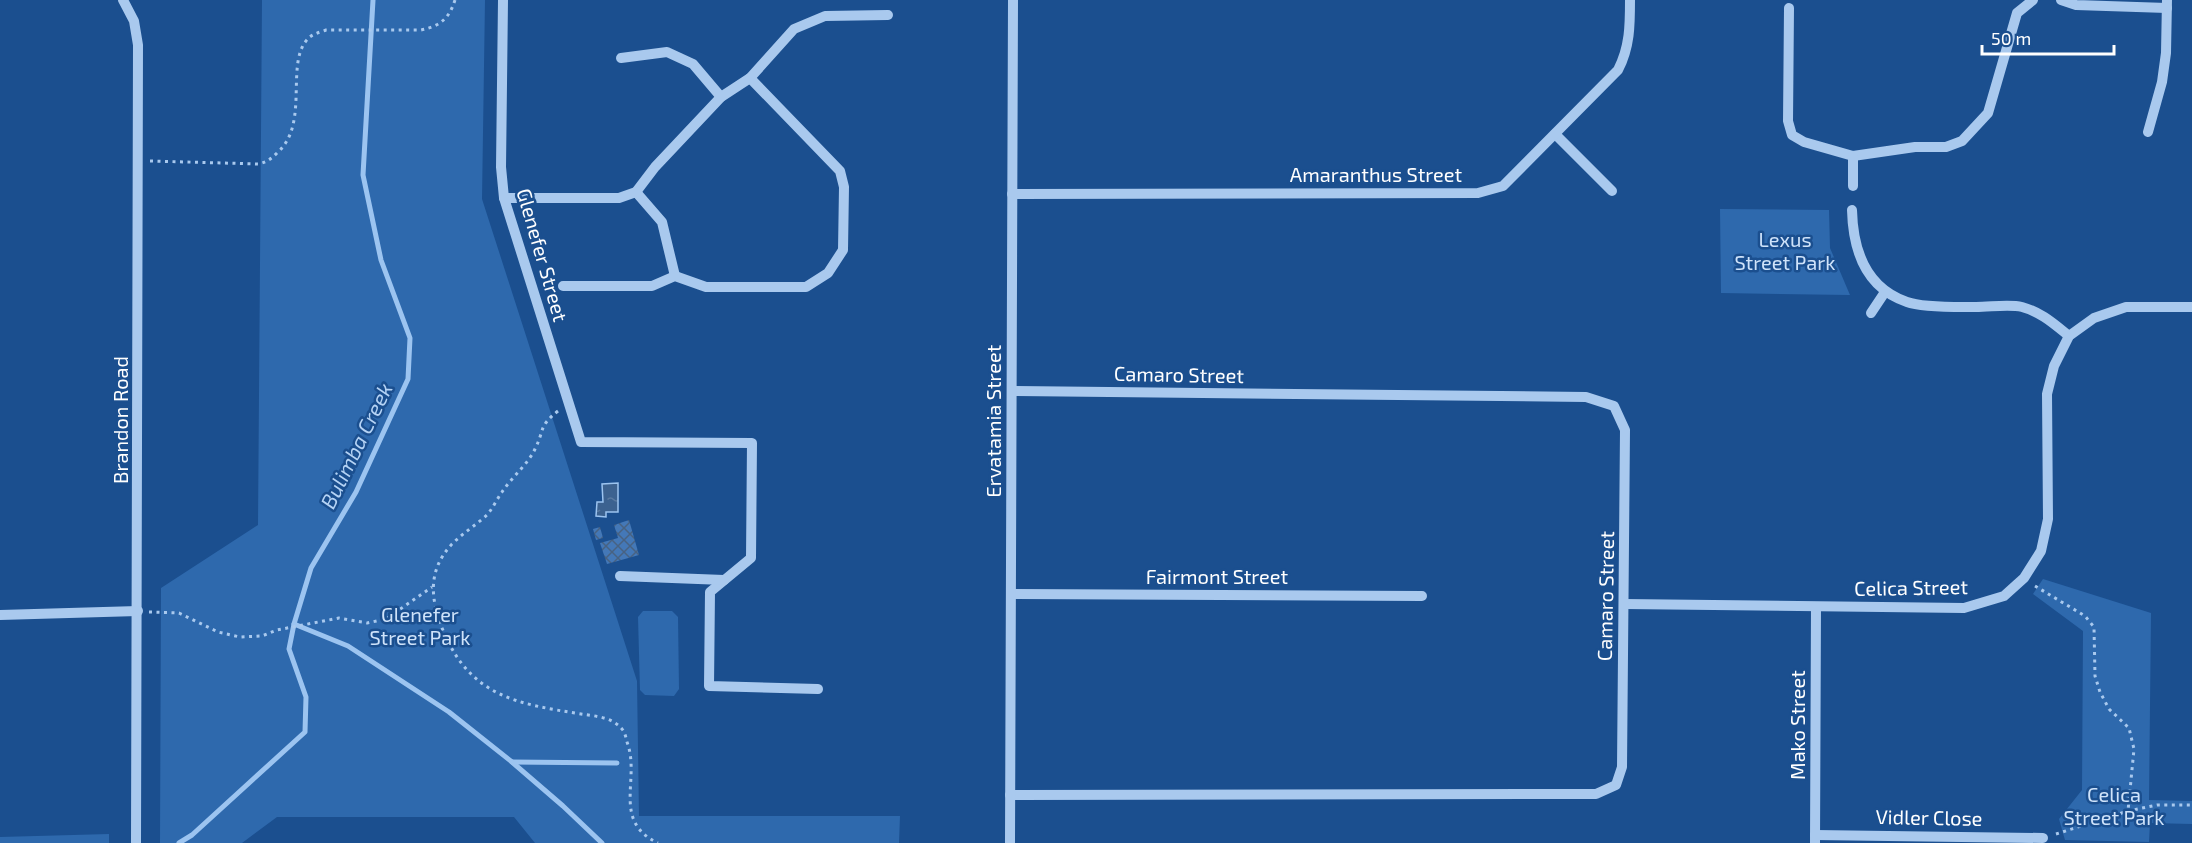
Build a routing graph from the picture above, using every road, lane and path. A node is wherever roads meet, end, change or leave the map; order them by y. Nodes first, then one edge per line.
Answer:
1 (123, 0) edge
2 (455, 0) edge
3 (503, 0) edge
4 (1013, 0) edge
5 (1630, 0) edge
6 (2033, 0) edge
7 (2061, 0) edge
8 (2167, 4) edge
9 (1789, 8) dead end
10 (888, 15) dead end
11 (621, 58) dead end
12 (750, 78) junction
13 (721, 97) junction
14 (2148, 132) dead end
15 (1555, 134) junction
16 (1853, 156) junction
17 (139, 161) junction
18 (1853, 186) dead end
19 (1612, 190) dead end
20 (636, 192) junction
21 (1012, 194) junction
22 (504, 198) junction
23 (1852, 210) dead end
24 (675, 276) junction
25 (563, 286) dead end
26 (1885, 292) junction
27 (2192, 307) edge
28 (1871, 313) dead end
29 (2069, 336) junction
30 (1012, 391) junction
31 (568, 402) junction
32 (621, 576) dead end
33 (2024, 578) junction
34 (724, 580) junction
35 (432, 587) junction
36 (1011, 594) junction
37 (1422, 596) dead end
38 (1624, 604) junction
39 (1816, 607) junction
40 (138, 611) junction
41 (0, 615) edge
42 (818, 689) dead end
43 (1010, 795) junction
44 (2192, 805) edge
45 (2128, 811) junction
46 (2043, 838) joint
47 (1815, 839) edge
48 (136, 840) edge
49 (658, 843) edge
50 (1010, 843) edge

1 - 17 street, Brandon Road
2 - 17 path
3 - 22 street, Glenefer Street
4 - 21 street, Ervatamia Street
5 - 15 street, Amaranthus Street
6 - 16 street
7 - 8 street
8 - 14 street
9 - 16 street
10 - 12 street
11 - 13 street
12 - 13 street
12 - 24 street
13 - 20 street
15 - 19 street
15 - 21 street, Amaranthus Street
16 - 18 street
17 - 40 street, Brandon Road
20 - 22 street
20 - 24 street
21 - 30 street, Ervatamia Street
22 - 31 street, Glenefer Street
23 - 26 street
24 - 25 street
26 - 28 street
26 - 29 street
27 - 29 street, Celica Street
29 - 33 street, Celica Street
30 - 36 street, Ervatamia Street
30 - 38 street, Camaro Street
31 - 34 street, Glenefer Street
31 - 35 path
32 - 34 street
33 - 39 street, Celica Street
33 - 45 path
34 - 42 street
35 - 40 path
35 - 49 path
36 - 37 street, Fairmont Street
36 - 43 street, Ervatamia Street
38 - 39 street, Celica Street
38 - 43 street, Camaro Street
39 - 47 street, Mako Street
40 - 41 street
40 - 48 street, Brandon Road
43 - 50 street, Ervatamia Street
44 - 45 path
45 - 46 path
46 - 47 street, Vidler Close

